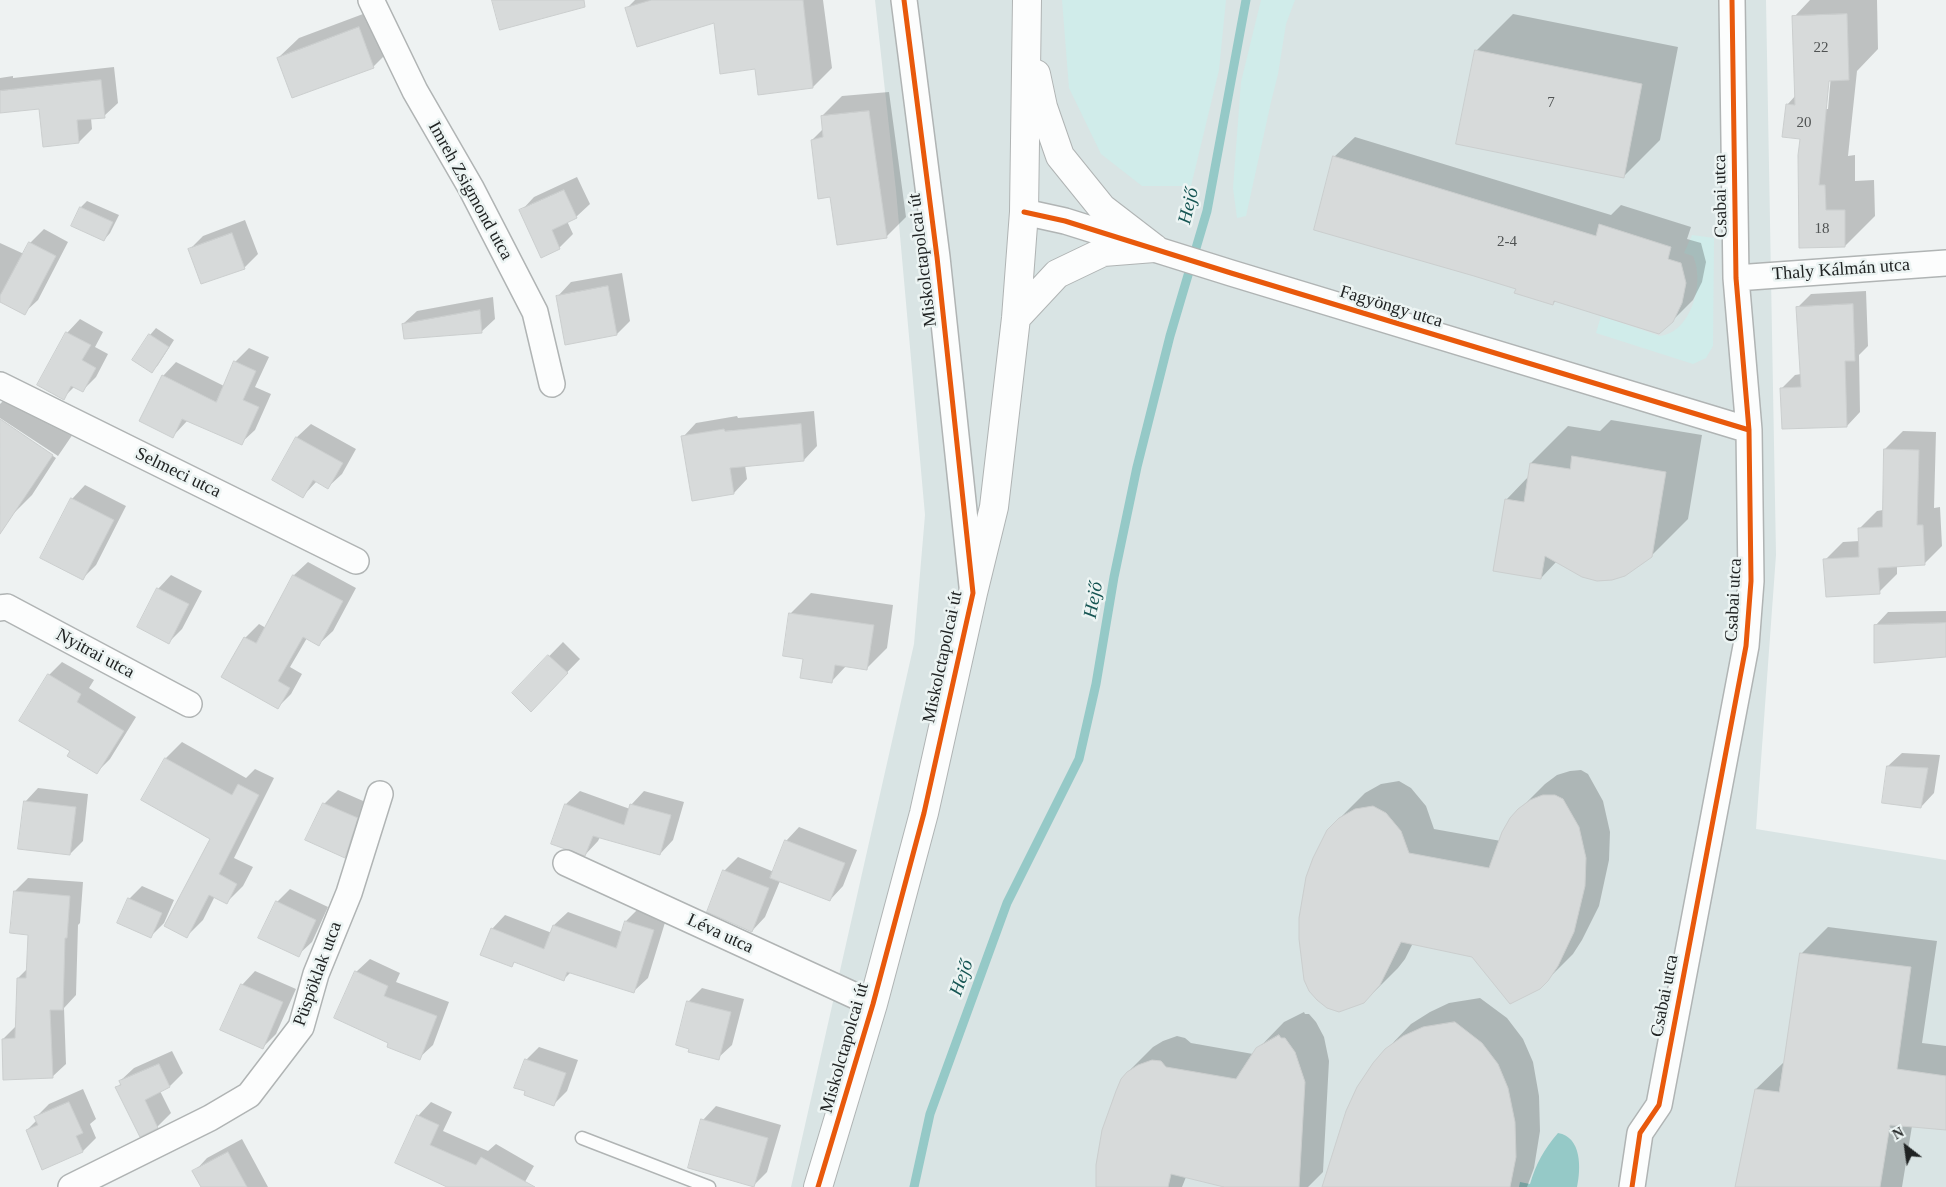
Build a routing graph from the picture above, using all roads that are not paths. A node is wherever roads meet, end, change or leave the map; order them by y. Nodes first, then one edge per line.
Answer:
1 (904, 0) edge
2 (1732, 0) edge
3 (375, 2) edge
4 (1026, 12) edge
5 (1024, 212) junction
6 (1154, 248) junction
7 (1946, 263) edge
8 (1736, 278) junction
9 (1016, 318) junction
10 (552, 384) dead end
11 (0, 385) edge
12 (1749, 430) junction
13 (356, 561) dead end
14 (973, 593) junction
15 (0, 608) edge
16 (189, 704) dead end
17 (380, 794) dead end
18 (566, 863) dead end
19 (873, 1004) junction
20 (582, 1138) dead end
21 (72, 1187) edge
22 (709, 1187) edge
23 (818, 1187) edge
24 (1632, 1187) edge

1 - 14 street, Miskolctapolcai út
2 - 8 street, Csabai utca
3 - 10 street, Imreh Zsigmond utca
4 - 5 street, Miskolctapolcai út
4 - 6 street
5 - 6 street, Fagyöngy utca
5 - 9 street, Miskolctapolcai út
6 - 9 street
6 - 12 street, Fagyöngy utca
7 - 8 street, Thaly Kálmán utca
8 - 12 street, Csabai utca
9 - 14 street, Miskolctapolcai út
11 - 13 street, Selmeci utca
12 - 24 street, Csabai utca
14 - 19 street, Miskolctapolcai út
15 - 16 street, Nyitrai utca
17 - 21 street, Püspöklak utca
18 - 19 street, Léva utca
19 - 23 street, Miskolctapolcai út
20 - 22 lane

